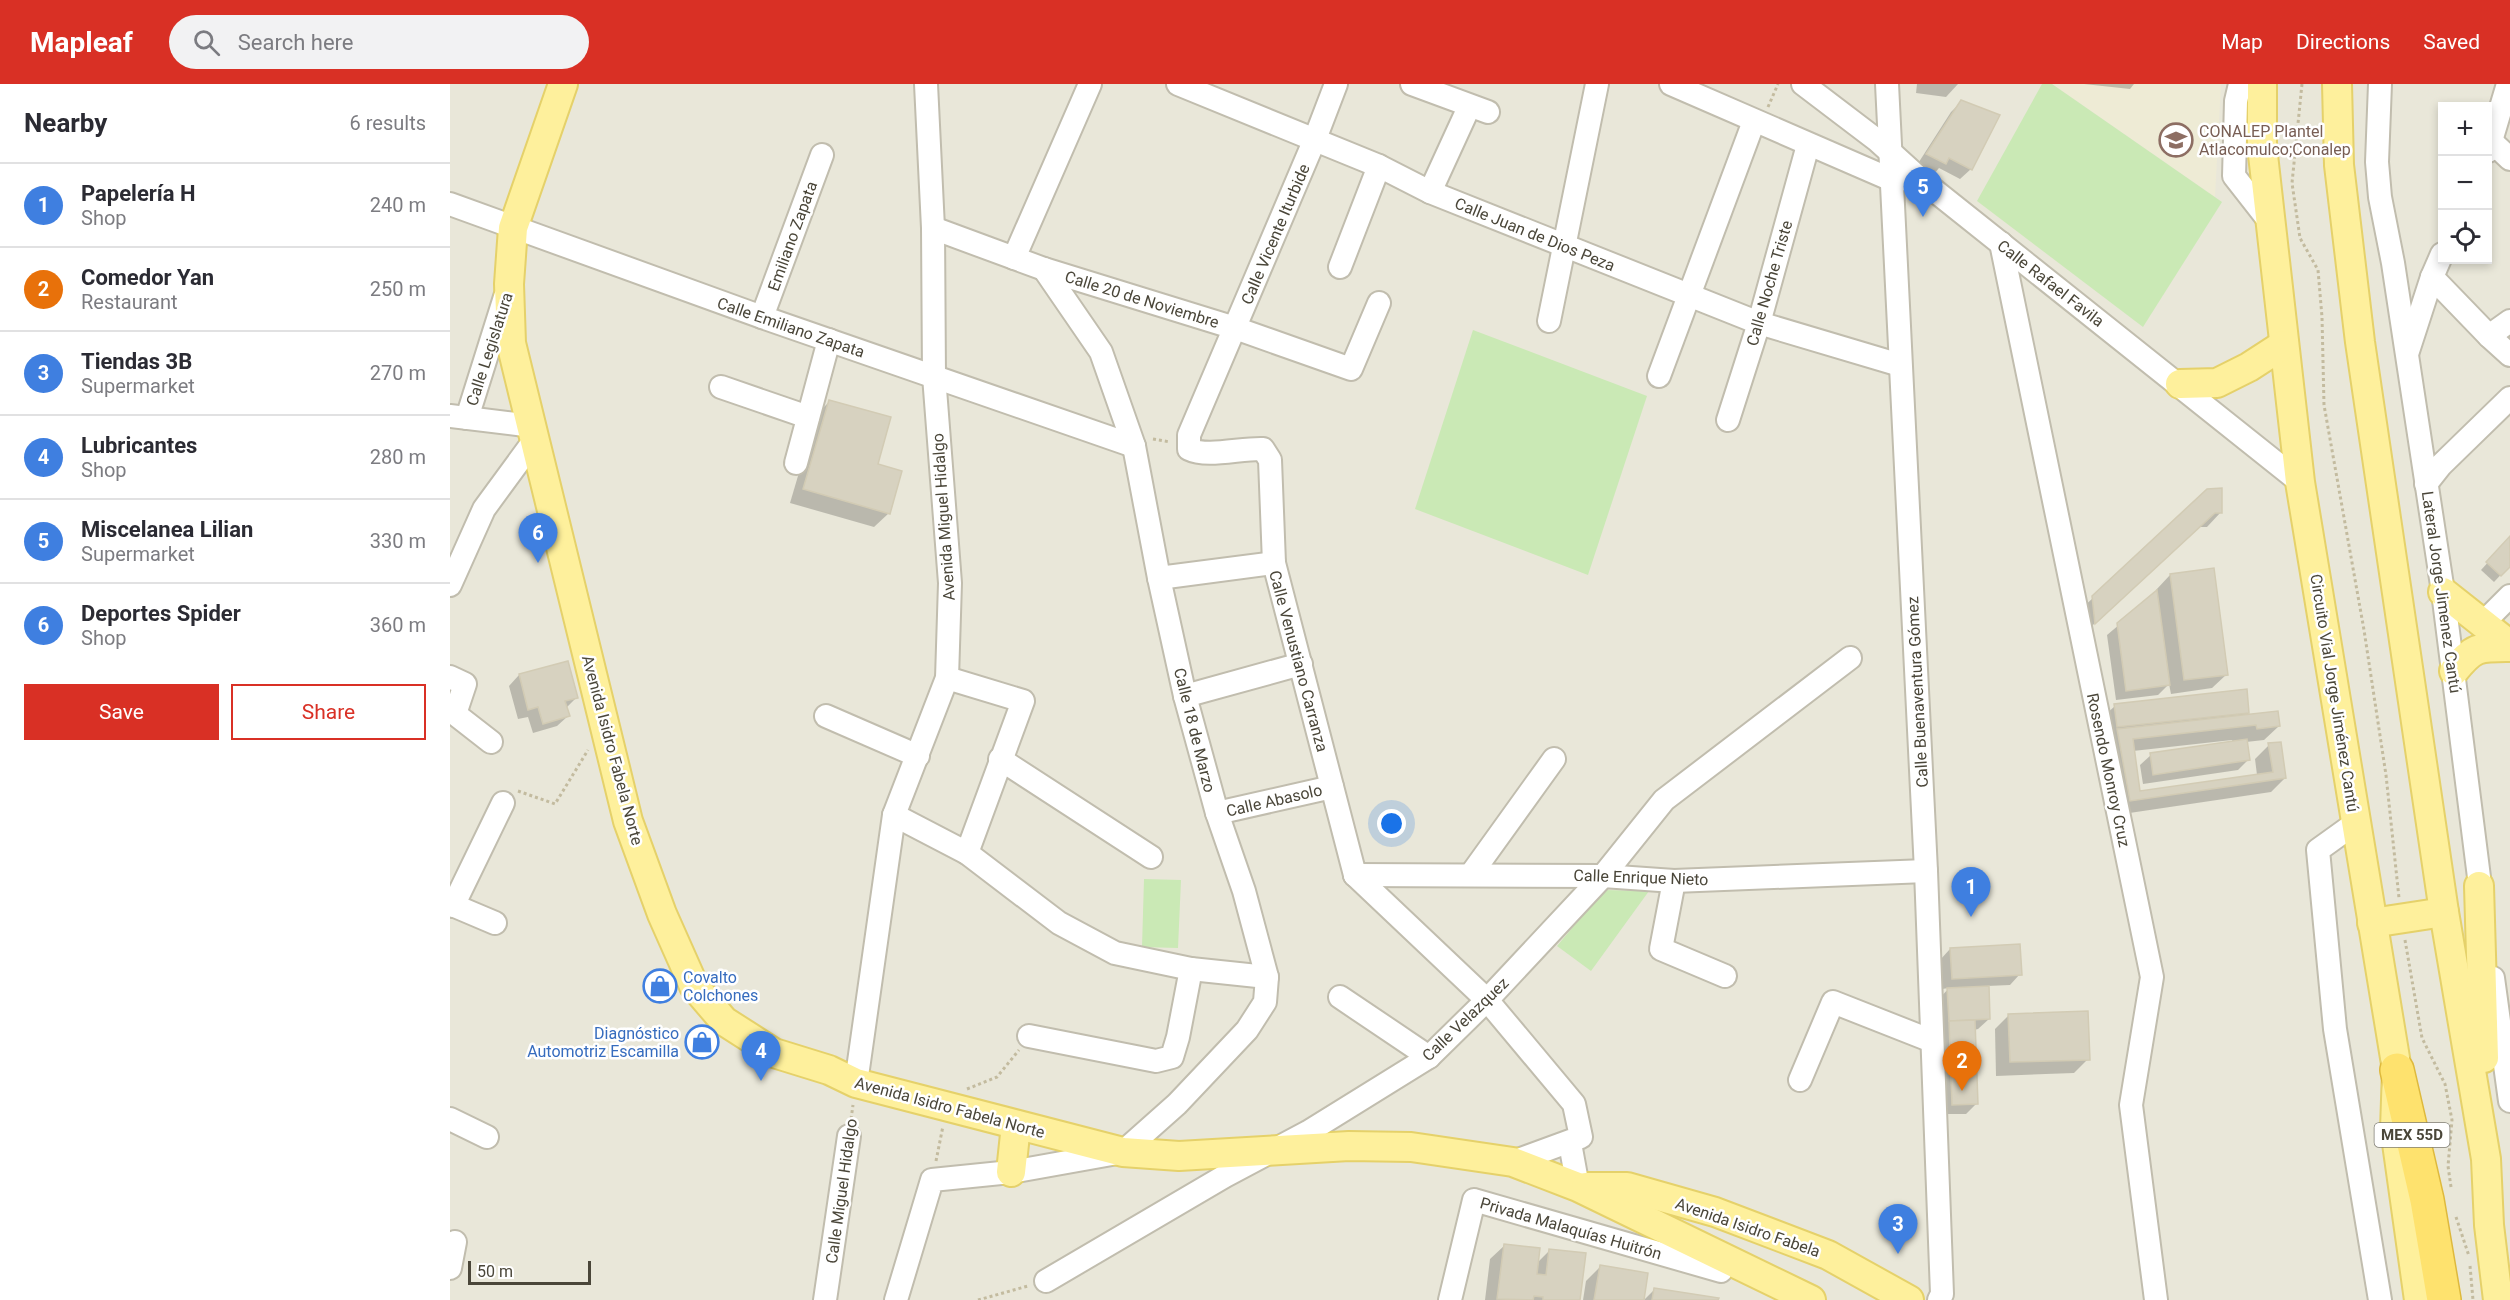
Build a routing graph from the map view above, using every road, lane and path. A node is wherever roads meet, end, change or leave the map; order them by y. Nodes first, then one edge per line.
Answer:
1 (563, 84) edge
2 (926, 84) edge
3 (1090, 84) edge
4 (1178, 84) edge
5 (1336, 84) edge
6 (1412, 84) edge
7 (1597, 84) edge
8 (1671, 84) edge
9 (1803, 84) edge
10 (1887, 84) edge
11 (2240, 84) edge
12 (2262, 84) edge
13 (2302, 84) edge
14 (2337, 84) edge
15 (2380, 84) edge
16 (2508, 84) edge
17 (1754, 122) junction
18 (1315, 140) junction
19 (2492, 140) edge
20 (1808, 145) junction
21 (2492, 148) edge
22 (822, 155) dead end
23 (1892, 155) junction
24 (2510, 159) edge
25 (1379, 166) junction
26 (1920, 179) junction
27 (1892, 180) junction
28 (1430, 192) junction
29 (450, 204) edge
30 (2270, 222) junction
31 (513, 228) junction
32 (933, 228) junction
33 (2001, 243) junction
34 (1563, 245) junction
35 (1014, 258) junction
36 (2438, 263) edge
37 (1340, 267) dead end
38 (1044, 269) junction
39 (2432, 277) junction
40 (509, 284) junction
41 (1690, 296) junction
42 (1379, 303) dead end
43 (762, 318) junction
44 (1549, 321) dead end
45 (2510, 321) edge
46 (1759, 323) junction
47 (1235, 328) junction
48 (2488, 336) junction
49 (829, 340) junction
50 (2283, 345) junction
51 (2510, 355) edge
52 (2406, 357) junction
53 (1900, 365) junction
54 (934, 376) junction
55 (1659, 376) dead end
56 (2180, 384) junction
57 (721, 387) dead end
58 (2510, 398) edge
59 (458, 417) edge
60 (808, 417) junction
61 (1728, 420) dead end
62 (534, 432) junction
63 (1132, 440) junction
64 (1189, 447) junction
65 (796, 464) dead end
66 (2300, 482) junction
67 (2426, 484) junction
68 (1274, 563) junction
69 (1159, 578) junction
70 (450, 585) edge
71 (2443, 592) junction
72 (2508, 602) edge
73 (2483, 623) junction
74 (2510, 646) edge
75 (1850, 658) dead end
76 (1301, 664) junction
77 (2454, 671) junction
78 (450, 677) edge
79 (947, 678) junction
80 (1185, 696) junction
81 (826, 716) dead end
82 (604, 723) junction
83 (491, 742) dead end
84 (918, 756) junction
85 (1000, 759) junction
86 (1554, 759) dead end
87 (1332, 787) junction
88 (503, 802) joint
89 (1217, 813) junction
90 (894, 815) junction
91 (2356, 822) junction
92 (967, 853) junction
93 (1151, 857) dead end
94 (1926, 871) junction
95 (1472, 873) junction
96 (1355, 875) junction
97 (1603, 876) junction
98 (1674, 881) junction
99 (2480, 886) junction
100 (452, 905) edge
101 (2444, 912) junction
102 (2401, 919) junction
103 (495, 923) dead end
104 (2372, 923) junction
105 (1191, 969) junction
106 (1725, 976) dead end
107 (1267, 977) junction
108 (1340, 997) dead end
109 (1488, 1000) junction
110 (1029, 1036) joint
111 (1932, 1041) junction
112 (1429, 1057) junction
113 (2397, 1071) junction
114 (1800, 1080) dead end
115 (856, 1083) junction
116 (2510, 1101) edge
117 (952, 1108) junction
118 (450, 1119) edge
119 (1016, 1125) junction
120 (849, 1136) joint
121 (487, 1137) dead end
122 (1570, 1143) junction
123 (1271, 1151) junction
124 (1123, 1152) junction
125 (2486, 1159) junction
126 (1513, 1162) junction
127 (1011, 1172) junction
128 (932, 1180) junction
129 (1578, 1187) junction
130 (2444, 1201) junction
131 (1748, 1224) junction
132 (455, 1242) dead end
133 (1725, 1259) junction
134 (450, 1268) edge
135 (1047, 1281) joint
136 (825, 1300) edge
137 (896, 1300) edge
138 (978, 1300) edge
139 (1450, 1300) edge
140 (1810, 1300) edge
141 (1909, 1300) edge
142 (1939, 1300) edge
143 (2156, 1300) edge
144 (2380, 1300) edge
145 (2420, 1300) edge
146 (2444, 1300) edge
147 (2473, 1300) edge
148 (2498, 1300) edge

1 - 31 main road, Avenida Isidro Fabela Norte
2 - 32 street, Avenida Miguel Hidalgo
3 - 35 street
4 - 18 street, Calle Juan de Dios Peza
5 - 18 street, Calle Vicente Iturbide
6 - 28 street
7 - 34 street
8 - 17 street
9 - 23 street, Calle Rafael Favila
10 - 23 street, Calle Buenaventura Gómez
11 - 30 street
12 - 30 main road, Circuito Vial Jorge Jiménez Cantú
13 - 102 path
14 - 101 main road
15 - 52 street, Lateral Jorge Jimenez Cantú
16 - 19 street
17 - 20 street
17 - 41 street
18 - 25 street, Calle Juan de Dios Peza
18 - 47 street, Calle Vicente Iturbide
20 - 27 street
20 - 46 street, Calle Noche Triste
21 - 24 street
22 - 43 street, Emiliano Zapata
23 - 26 street, Calle Rafael Favila
23 - 27 street, Calle Buenaventura Gómez
25 - 28 street, Calle Juan de Dios Peza
25 - 37 street
26 - 27 street
26 - 33 street, Calle Rafael Favila
27 - 53 street, Calle Buenaventura Gómez
28 - 34 street, Calle Juan de Dios Peza
29 - 31 street, Calle Emiliano Zapata
30 - 50 main road, Circuito Vial Jorge Jiménez Cantú
31 - 40 main road, Avenida Isidro Fabela Norte
31 - 43 street, Calle Emiliano Zapata
32 - 35 street, Calle 20 de Noviembre
32 - 54 street, Avenida Miguel Hidalgo
33 - 56 street, Calle Rafael Favila
33 - 143 street, Rosendo Monroy Cruz
34 - 41 street, Calle Juan de Dios Peza
34 - 44 street
35 - 38 street, Calle 20 de Noviembre
36 - 39 street
38 - 47 street, Calle 20 de Noviembre
38 - 63 street, Calle 18 de Marzo
39 - 48 street
39 - 52 street
40 - 59 street, Calle Legislatura
40 - 62 main road, Avenida Isidro Fabela Norte
41 - 46 street, Calle Juan de Dios Peza
41 - 55 street
42 - 47 street, Calle 20 de Noviembre
43 - 49 street, Calle Emiliano Zapata
45 - 48 street
46 - 53 street, Calle Juan de Dios Peza
46 - 61 street, Calle Noche Triste
47 - 64 street, Calle Vicente Iturbide
48 - 51 street
49 - 54 street, Calle Emiliano Zapata
49 - 60 street
50 - 56 main road
50 - 66 main road, Circuito Vial Jorge Jiménez Cantú
52 - 67 street, Lateral Jorge Jimenez Cantú
53 - 94 street, Calle Buenaventura Gómez
54 - 63 street, Calle Emiliano Zapata
54 - 79 street, Avenida Miguel Hidalgo
56 - 66 street, Calle Rafael Favila
57 - 60 street
58 - 67 street
59 - 62 street, Calle Legislatura
60 - 65 street
62 - 70 street
62 - 82 main road, Avenida Isidro Fabela Norte
63 - 64 path
63 - 69 street, Calle 18 de Marzo
64 - 68 street, Calle Venustiano Carranza
66 - 91 main road, Circuito Vial Jorge Jiménez Cantú
67 - 71 street, Lateral Jorge Jimenez Cantú
68 - 69 street
68 - 76 street, Calle Venustiano Carranza
69 - 80 street, Calle 18 de Marzo
71 - 73 main road
71 - 77 street, Lateral Jorge Jimenez Cantú
72 - 73 street
73 - 74 main road
74 - 77 main road
75 - 97 street, Calle Velazquez
76 - 80 street
76 - 87 street, Calle Venustiano Carranza
77 - 99 street, Lateral Jorge Jimenez Cantú
78 - 83 street
79 - 84 street, Avenida Miguel Hidalgo
79 - 85 street
80 - 89 street, Calle 18 de Marzo
81 - 84 street
82 - 88 path
82 - 115 main road, Avenida Isidro Fabela Norte
84 - 90 street, Avenida Miguel Hidalgo
85 - 92 street
85 - 93 street
86 - 95 street
87 - 89 street, Calle Abasolo
87 - 96 street, Calle Venustiano Carranza
88 - 100 street
89 - 107 street, Calle 18 de Marzo
90 - 92 street
90 - 115 street, Avenida Miguel Hidalgo
91 - 104 main road, Circuito Vial Jorge Jiménez Cantú
91 - 144 street
92 - 105 street
94 - 98 street, Calle Enrique Nieto
94 - 111 street, Calle Buenaventura Gómez
95 - 96 street, Calle Enrique Nieto
95 - 97 street, Calle Enrique Nieto
96 - 109 street
97 - 98 street, Calle Enrique Nieto
97 - 109 street, Calle Velazquez
98 - 106 street
99 - 116 street, Lateral Jorge Jimenez Cantú
99 - 125 main road
100 - 103 street
101 - 102 main road
101 - 125 main road
102 - 104 main road
102 - 130 path
104 - 113 main road, Circuito Vial Jorge Jiménez Cantú
105 - 107 street
105 - 110 street
107 - 124 street, Calle 18 de Marzo
108 - 112 street
109 - 112 street, Calle Velazquez
109 - 122 street
110 - 117 path
111 - 114 street
111 - 142 street, Calle Buenaventura Gómez
112 - 123 street, Calle Velazquez
113 - 130 highway, MEX 55D
113 - 145 main road, Circuito Vial Jorge Jiménez Cantú
115 - 117 main road, Avenida Isidro Fabela Norte
115 - 120 path, Calle Miguel Hidalgo
117 - 119 main road, Avenida Isidro Fabela Norte
117 - 128 path
118 - 121 street
119 - 124 main road, Avenida Isidro Fabela Norte
119 - 127 main road
120 - 136 street, Calle Miguel Hidalgo
122 - 126 street
122 - 129 street
123 - 124 main road, Avenida Isidro Fabela Norte
123 - 126 main road, Avenida Isidro Fabela
123 - 135 street, Calle Velazquez
124 - 127 street
125 - 148 main road
126 - 129 main road, Avenida Isidro Fabela
127 - 128 street
128 - 137 street
129 - 131 main road, Avenida Isidro Fabela
129 - 133 main road, Avenida Isidro Fabela
130 - 146 highway, MEX 55D
130 - 147 path
131 - 133 main road
131 - 141 main road, Avenida Isidro Fabela
132 - 134 street
133 - 139 street, Privada Malaquías Huitrón
133 - 140 main road, Avenida Isidro Fabela
135 - 138 path

